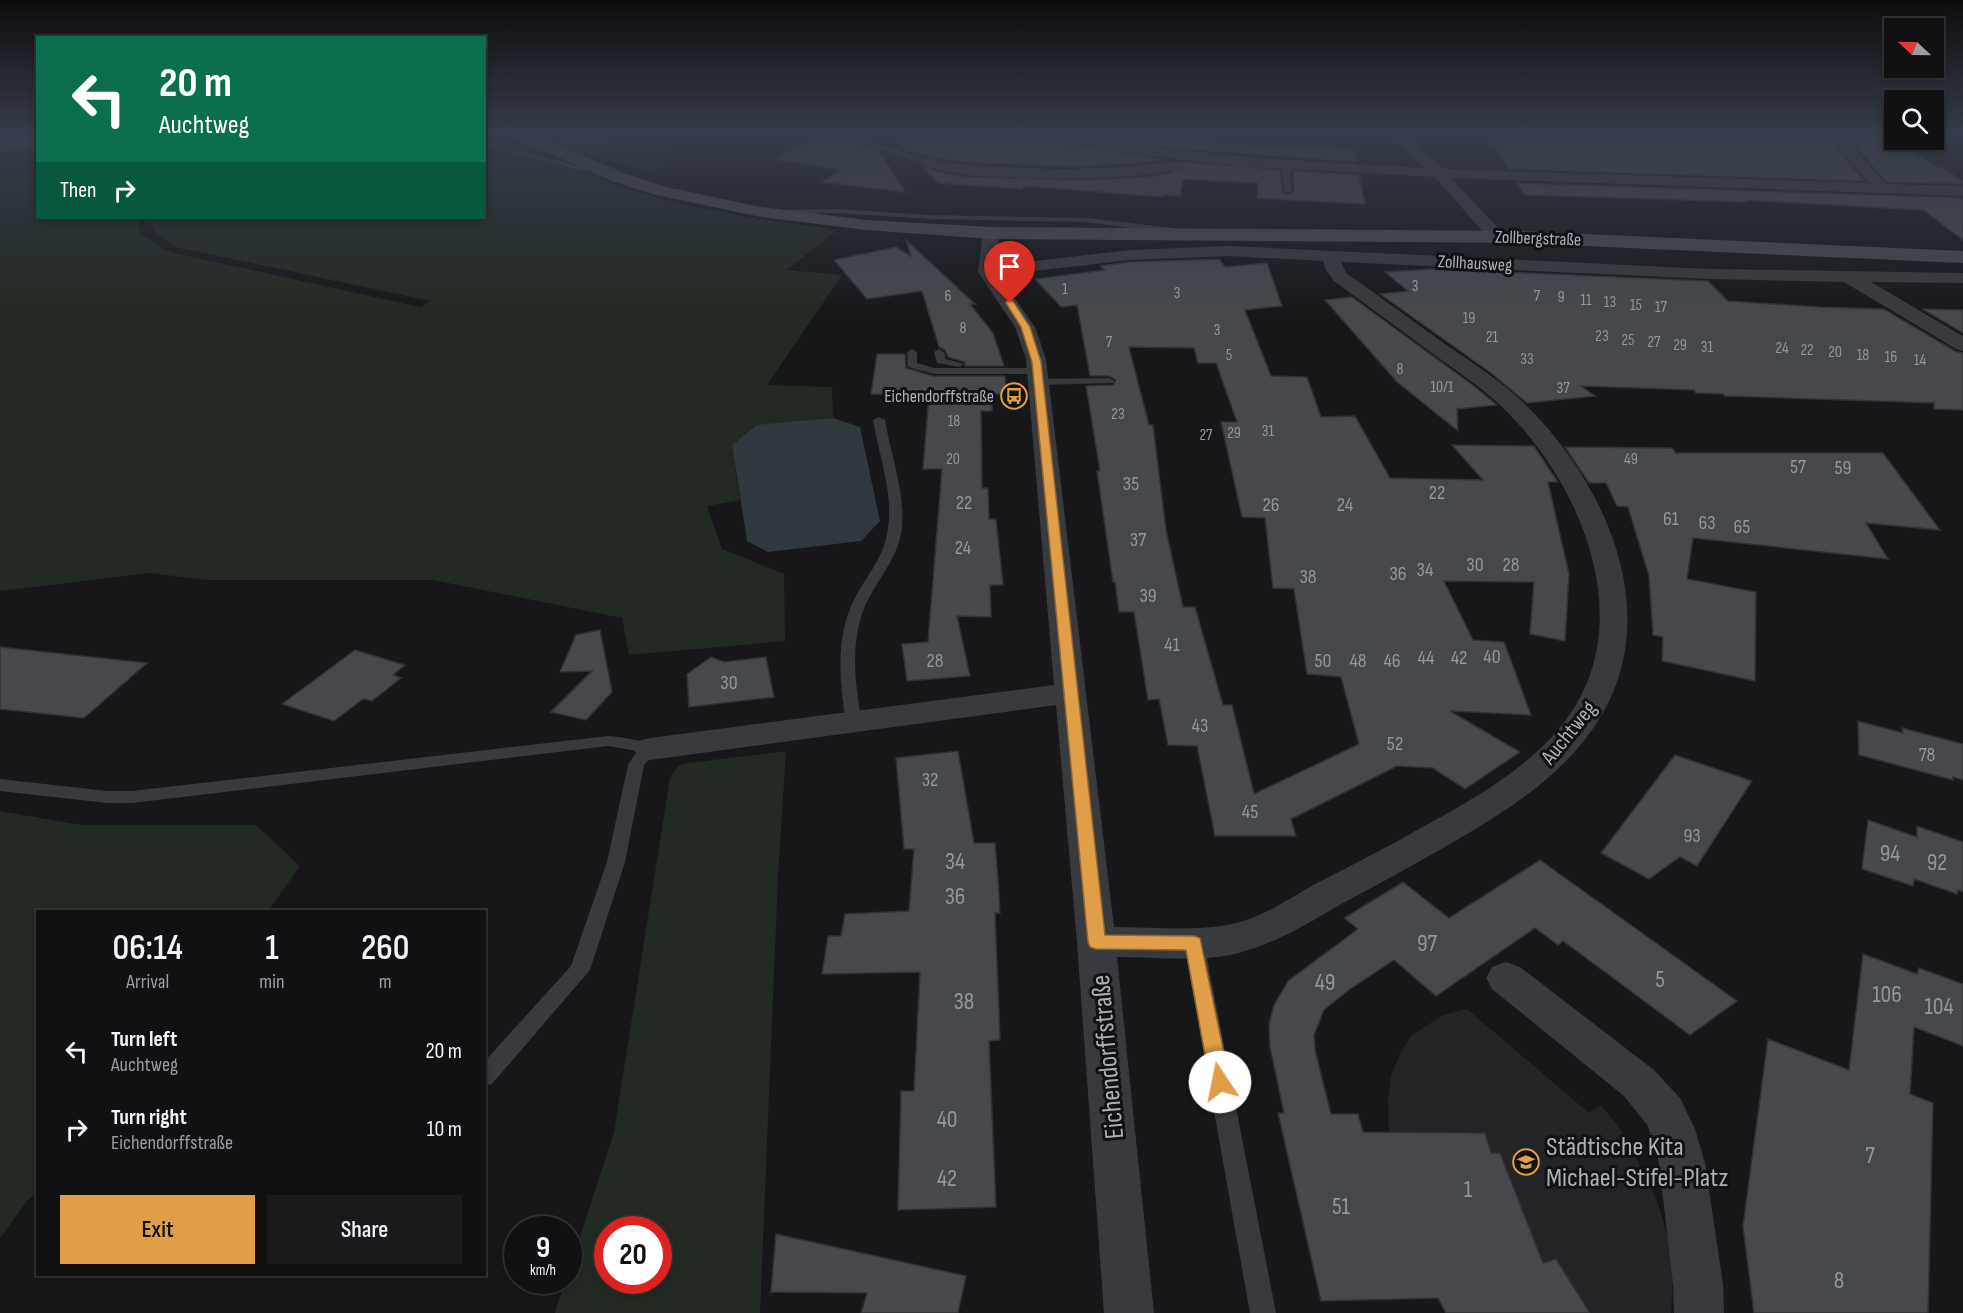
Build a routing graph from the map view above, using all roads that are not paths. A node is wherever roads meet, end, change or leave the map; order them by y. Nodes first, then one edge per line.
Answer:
1 (678, 194) edge
2 (1462, 194) edge
3 (762, 212) junction
4 (1506, 228) junction
5 (991, 232) junction
6 (1200, 234) junction
7 (1331, 256) junction
8 (1963, 256) edge
9 (987, 267) junction
10 (1848, 277) junction
11 (1963, 278) edge
12 (1963, 345) edge
13 (939, 351) dead end
14 (912, 352) dead end
15 (1037, 372) junction
16 (1109, 381) dead end
17 (879, 420) dead end
18 (1070, 693) junction
19 (854, 722) junction
20 (650, 749) junction
21 (0, 785) edge
22 (1096, 942) junction
23 (1194, 943) junction
24 (1506, 978) dead end
25 (486, 1075) edge
26 (1130, 1313) edge
27 (1263, 1313) edge
28 (1699, 1313) edge

1 - 3 main road, Zollbergstraße
2 - 4 street
3 - 5 main road, Zollbergstraße
3 - 6 lane
4 - 6 main road, Zollbergstraße
4 - 8 main road, Zollbergstraße
5 - 6 main road, Zollbergstraße
5 - 9 street
7 - 9 street, Zollhausweg
7 - 10 street, Zollhausweg
7 - 23 street, Auchtweg
9 - 15 street, Eichendorffstraße
10 - 11 street, Zollhausweg
10 - 12 street
13 - 15 lane
14 - 15 lane
15 - 16 lane
15 - 18 street, Eichendorffstraße
17 - 19 lane
18 - 19 street
18 - 22 street, Eichendorffstraße
19 - 20 street
20 - 21 lane
20 - 25 lane
22 - 23 street, Auchtweg
22 - 26 street, Eichendorffstraße
23 - 27 lane
24 - 28 street

